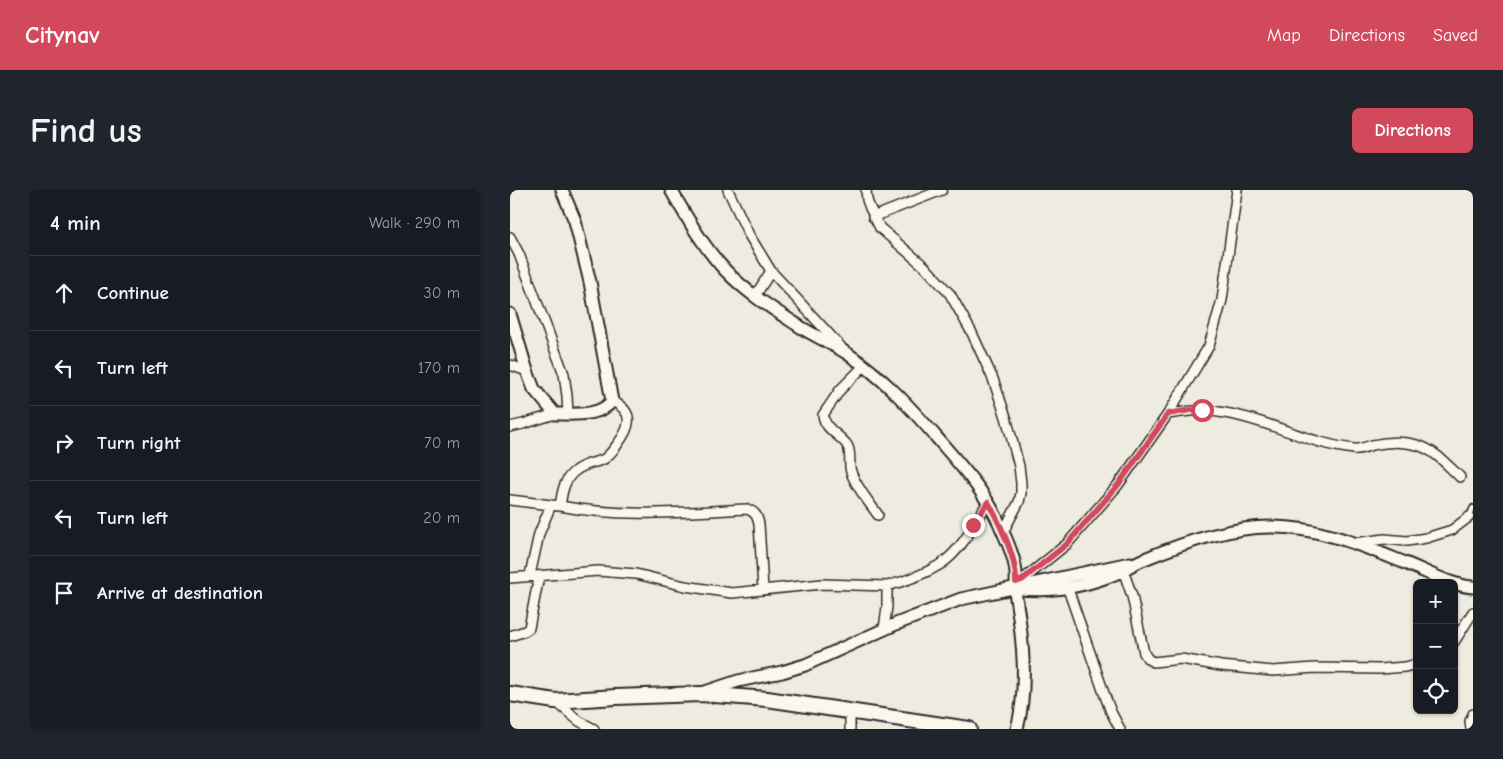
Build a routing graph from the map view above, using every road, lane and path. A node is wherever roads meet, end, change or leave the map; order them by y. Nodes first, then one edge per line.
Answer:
1 (562, 190) edge
2 (671, 190) edge
3 (728, 190) edge
4 (866, 190) edge
5 (942, 190) edge
6 (1237, 190) edge
7 (873, 217) junction
8 (510, 237) edge
9 (771, 271) junction
10 (755, 296) junction
11 (510, 314) edge
12 (846, 352) junction
13 (510, 365) edge
14 (865, 366) junction
15 (526, 371) junction
16 (612, 401) junction
17 (555, 414) junction
18 (568, 414) junction
19 (1168, 414) junction
20 (510, 427) edge
21 (1460, 477) dead end
22 (510, 500) edge
23 (988, 502) junction
24 (556, 506) junction
25 (1471, 513) edge
26 (878, 515) dead end
27 (1003, 532) junction
28 (1353, 543) junction
29 (1137, 562) junction
30 (1123, 570) junction
31 (1426, 572) junction
32 (535, 576) junction
33 (510, 578) edge
34 (1436, 579) edge
35 (1015, 585) junction
36 (887, 586) junction
37 (1473, 587) edge
38 (1068, 588) junction
39 (1458, 588) edge
40 (762, 589) junction
41 (1473, 593) edge
42 (1473, 612) edge
43 (884, 629) junction
44 (510, 636) edge
45 (1458, 636) edge
46 (1413, 665) edge
47 (510, 694) edge
48 (701, 694) junction
49 (555, 700) junction
50 (850, 711) junction
51 (1473, 714) edge
52 (594, 729) edge
53 (850, 729) edge
54 (969, 729) edge
55 (1017, 729) edge
56 (1120, 729) edge
57 (1471, 729) edge

1 - 16 street
2 - 10 street
3 - 9 street
4 - 7 street
5 - 7 street
6 - 19 street
7 - 27 street
8 - 18 street
9 - 10 street
9 - 12 street
10 - 12 street
11 - 15 street
12 - 14 street
13 - 15 street
14 - 23 street
14 - 26 street
15 - 17 street
16 - 18 street
16 - 24 street
17 - 18 street
17 - 20 street
19 - 21 street
19 - 35 street
22 - 24 street
23 - 27 street
23 - 36 street
24 - 32 street
24 - 40 street
25 - 28 street
27 - 35 street
28 - 29 street
28 - 31 street
29 - 30 street
29 - 35 street
30 - 38 street
30 - 46 street
31 - 34 street
31 - 37 street
32 - 33 street
32 - 40 street
32 - 44 street
35 - 38 street
35 - 43 street
35 - 55 street
36 - 40 street
36 - 43 street
38 - 56 street
39 - 41 street
42 - 45 street
43 - 48 street
47 - 49 main road
48 - 49 main road
48 - 50 main road
49 - 52 street
50 - 53 street
50 - 54 main road
51 - 57 street

